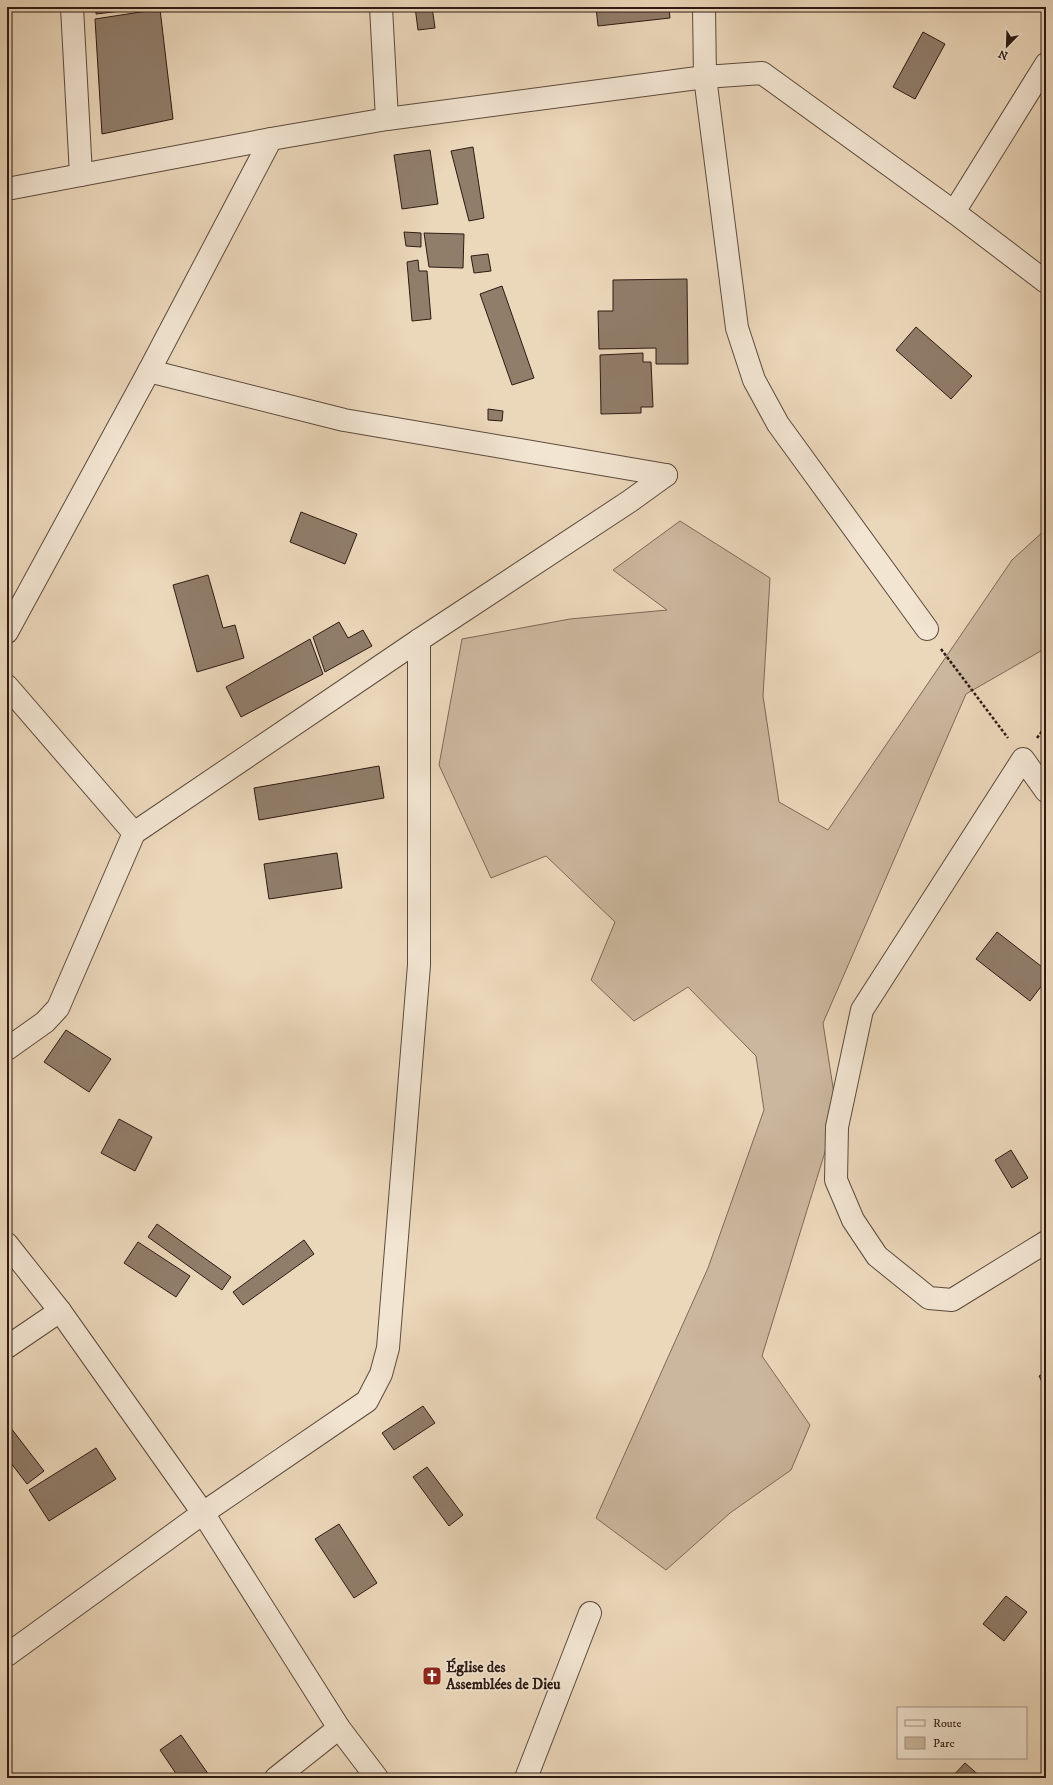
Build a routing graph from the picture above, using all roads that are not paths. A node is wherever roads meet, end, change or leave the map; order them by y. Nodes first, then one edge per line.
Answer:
1 (72, 7) edge
2 (381, 7) edge
3 (704, 7) edge
4 (1046, 64) edge
5 (705, 77) junction
6 (387, 118) junction
7 (271, 138) junction
8 (81, 175) junction
9 (7, 189) edge
10 (954, 212) junction
11 (1046, 282) edge
12 (149, 371) junction
13 (927, 629) road end
14 (7, 632) edge
15 (419, 640) junction
16 (7, 686) edge
17 (1046, 791) edge
18 (134, 833) junction
19 (7, 1049) edge
20 (1046, 1242) edge
21 (7, 1244) edge
22 (60, 1311) junction
23 (7, 1347) edge
24 (203, 1513) junction
25 (590, 1613) dead end
26 (7, 1655) edge
27 (339, 1728) junction
28 (276, 1778) edge
29 (377, 1778) edge
30 (526, 1778) edge

1 - 8 street
2 - 6 street
3 - 5 street
4 - 10 street
5 - 6 street
5 - 10 street
5 - 13 street
6 - 7 street
7 - 8 street
7 - 12 street
8 - 9 street
10 - 11 street
12 - 14 street
12 - 15 street
15 - 18 street
15 - 24 street
16 - 18 street
17 - 20 street
18 - 19 street
21 - 22 street
22 - 23 street
22 - 24 street
24 - 26 street
24 - 27 street
25 - 30 street
27 - 28 street
27 - 29 street

